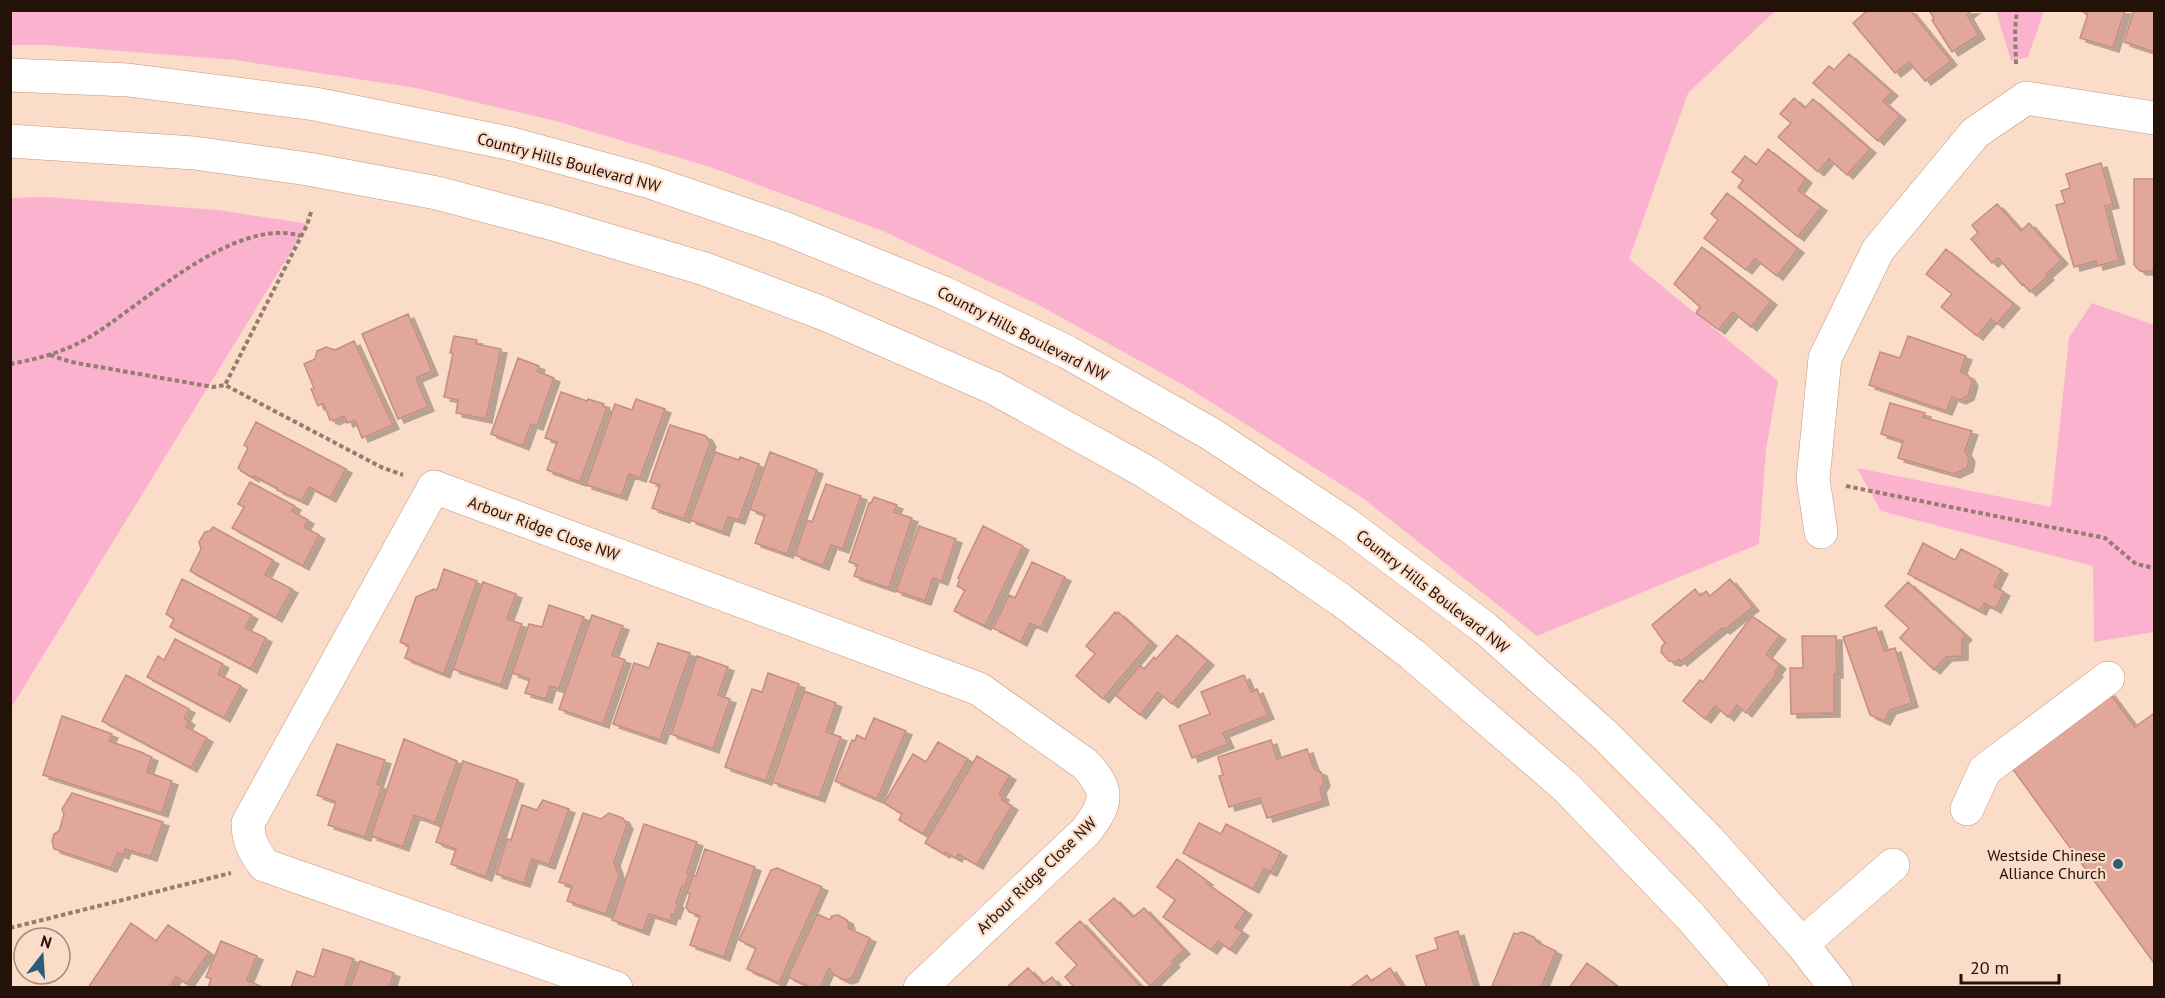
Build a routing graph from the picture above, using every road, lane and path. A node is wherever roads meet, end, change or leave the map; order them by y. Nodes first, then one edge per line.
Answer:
1 (2017, 10) edge
2 (2016, 64) dead end
3 (10, 75) edge
4 (2154, 118) edge
5 (10, 141) edge
6 (311, 212) dead end
7 (301, 236) junction
8 (50, 355) junction
9 (10, 364) edge
10 (225, 385) junction
11 (1813, 479) junction
12 (434, 487) junction
13 (1821, 532) dead end
14 (2154, 568) edge
15 (2108, 678) dead end
16 (1967, 809) dead end
17 (264, 865) junction
18 (1893, 865) dead end
19 (10, 928) edge
20 (1802, 944) junction
21 (603, 985) edge
22 (920, 987) edge
23 (1752, 987) edge
24 (1836, 987) edge

1 - 2 path
3 - 20 main road, Country Hills Boulevard NW
4 - 11 main road
5 - 23 main road
6 - 7 path
7 - 8 path
7 - 10 path
8 - 9 path
8 - 10 path
10 - 12 path
11 - 13 main road
11 - 14 path
12 - 17 main road
12 - 22 main road, Arbour Ridge Close NW
15 - 16 main road
17 - 19 path
17 - 21 main road
18 - 20 main road
20 - 24 main road, Country Hills Boulevard NW

